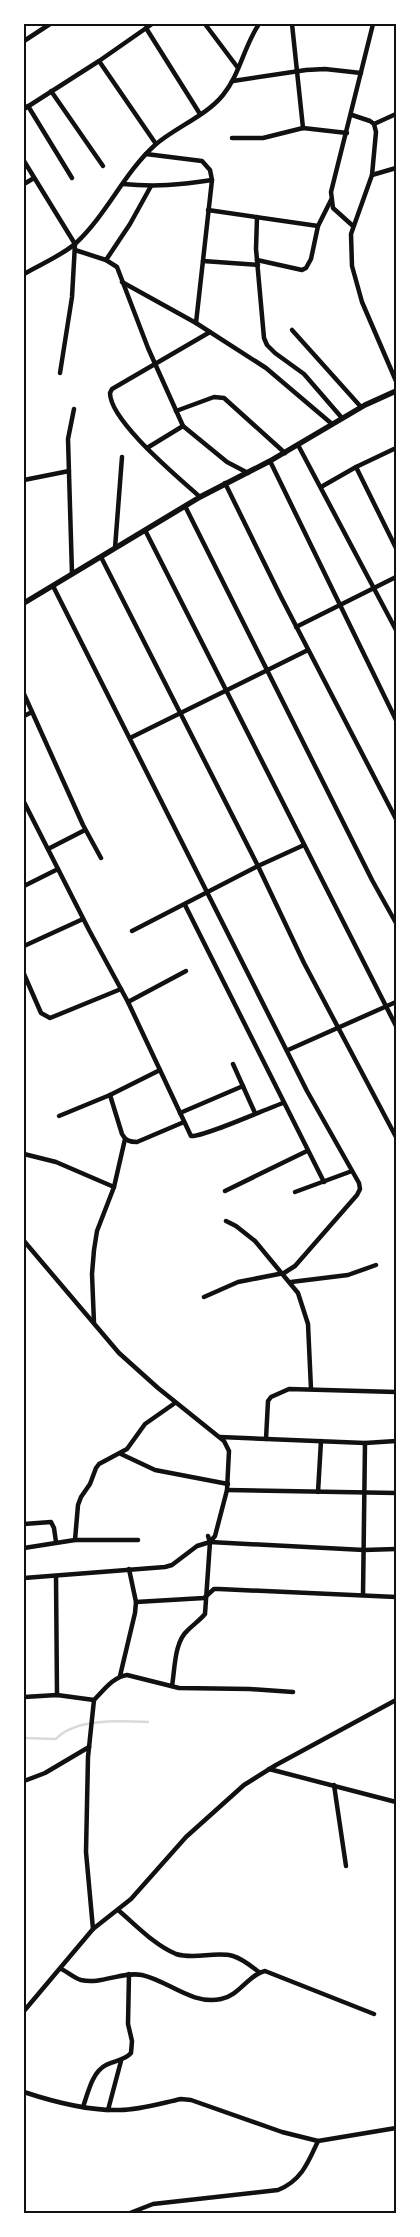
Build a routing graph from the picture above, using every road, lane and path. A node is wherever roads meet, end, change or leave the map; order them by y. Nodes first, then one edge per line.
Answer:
1 (50, 24) edge
2 (152, 24) edge
3 (205, 24) edge
4 (251, 24) edge
5 (259, 24) edge
6 (292, 24) edge
7 (373, 24) edge
8 (146, 28) junction
9 (255, 30) junction
10 (24, 41) edge
11 (99, 61) junction
12 (238, 68) junction
13 (296, 71) junction
14 (361, 73) junction
15 (233, 81) junction
16 (51, 91) junction
17 (26, 107) edge
18 (200, 114) junction
19 (396, 114) edge
20 (352, 115) junction
21 (374, 124) junction
22 (303, 128) junction
23 (347, 133) junction
24 (232, 138) dead end
25 (156, 144) junction
26 (146, 154) junction
27 (24, 161) edge
28 (103, 166) dead end
29 (396, 168) edge
30 (372, 175) junction
31 (34, 178) junction
32 (72, 178) dead end
33 (212, 180) junction
34 (24, 184) edge
35 (123, 184) junction
36 (151, 186) junction
37 (331, 200) junction
38 (208, 210) junction
39 (257, 217) junction
40 (318, 226) junction
41 (354, 226) junction
42 (75, 244) junction
43 (75, 250) junction
44 (106, 260) junction
45 (203, 261) junction
46 (257, 263) junction
47 (24, 274) edge
48 (122, 282) junction
49 (196, 323) junction
50 (292, 330) dead end
51 (210, 332) junction
52 (156, 365) junction
53 (60, 373) dead end
54 (396, 381) edge
55 (396, 391) edge
56 (361, 408) junction
57 (74, 409) dead end
58 (176, 411) junction
59 (342, 418) junction
60 (332, 424) junction
61 (183, 426) junction
62 (298, 445) junction
63 (147, 448) junction
64 (396, 448) edge
65 (285, 452) junction
66 (122, 457) dead end
67 (270, 461) junction
68 (356, 467) junction
69 (69, 471) junction
70 (248, 473) junction
71 (24, 480) edge
72 (226, 483) junction
73 (321, 487) junction
74 (200, 497) junction
75 (185, 506) junction
76 (145, 530) junction
77 (396, 531) edge
78 (390, 535) junction
79 (115, 548) junction
80 (396, 548) edge
81 (101, 556) junction
82 (72, 574) junction
83 (396, 577) edge
84 (52, 586) junction
85 (376, 588) junction
86 (24, 603) edge
87 (340, 604) junction
88 (296, 627) junction
89 (396, 630) edge
90 (308, 650) junction
91 (268, 670) junction
92 (225, 690) junction
93 (24, 694) edge
94 (32, 712) junction
95 (179, 712) junction
96 (24, 716) edge
97 (396, 720) edge
98 (130, 738) junction
99 (24, 802) edge
100 (396, 819) edge
101 (85, 830) junction
102 (304, 846) junction
103 (48, 849) junction
104 (101, 858) dead end
105 (258, 866) junction
106 (58, 870) junction
107 (24, 886) edge
108 (207, 893) junction
109 (185, 905) junction
110 (83, 919) junction
111 (396, 923) edge
112 (132, 931) dead end
113 (24, 946) edge
114 (186, 971) dead end
115 (24, 974) edge
116 (121, 989) junction
117 (128, 1002) junction
118 (396, 1002) edge
119 (387, 1006) junction
120 (396, 1026) edge
121 (337, 1028) junction
122 (288, 1050) junction
123 (233, 1064) dead end
124 (160, 1070) junction
125 (243, 1086) junction
126 (110, 1095) junction
127 (283, 1103) junction
128 (180, 1112) junction
129 (255, 1113) junction
130 (59, 1116) dead end
131 (184, 1122) junction
132 (396, 1137) edge
133 (125, 1139) junction
134 (307, 1151) junction
135 (24, 1154) edge
136 (352, 1172) junction
137 (324, 1182) junction
138 (114, 1187) junction
139 (224, 1191) dead end
140 (295, 1192) dead end
141 (226, 1221) dead end
142 (24, 1241) edge
143 (376, 1265) dead end
144 (284, 1273) junction
145 (291, 1282) junction
146 (204, 1297) dead end
147 (94, 1324) junction
148 (311, 1389) junction
149 (396, 1392) edge
150 (175, 1403) junction
151 (218, 1437) junction
152 (266, 1439) junction
153 (321, 1441) junction
154 (396, 1441) edge
155 (365, 1443) junction
156 (121, 1454) junction
157 (227, 1487) junction
158 (318, 1492) junction
159 (365, 1494) junction
160 (396, 1494) edge
161 (24, 1524) edge
162 (208, 1536) dead end
163 (75, 1540) junction
164 (138, 1540) dead end
165 (56, 1542) junction
166 (210, 1542) junction
167 (24, 1548) edge
168 (396, 1549) edge
169 (364, 1550) junction
170 (129, 1569) junction
171 (56, 1576) junction
172 (24, 1578) edge
173 (208, 1595) junction
174 (363, 1595) junction
175 (396, 1597) edge
176 (136, 1602) junction
177 (120, 1676) junction
178 (172, 1686) junction
179 (293, 1692) dead end
180 (57, 1695) junction
181 (24, 1697) edge
182 (94, 1700) junction
183 (396, 1700) edge
184 (89, 1747) junction
185 (269, 1769) junction
186 (24, 1781) edge
187 (334, 1785) junction
188 (396, 1802) edge
189 (346, 1866) dead end
190 (118, 1910) junction
191 (93, 1929) junction
192 (61, 1969) junction
193 (259, 1972) junction
194 (129, 1974) junction
195 (24, 2011) edge
196 (374, 2014) dead end
197 (121, 2061) junction
198 (24, 2092) edge
199 (82, 2107) junction
200 (108, 2110) junction
201 (396, 2128) edge
202 (318, 2141) junction
203 (130, 2213) edge

1 - 10 street
2 - 8 street
3 - 12 street
4 - 9 street
5 - 9 street
6 - 13 street
7 - 14 street
8 - 11 street
8 - 18 street
9 - 12 street
11 - 16 street
11 - 25 street
12 - 15 street
13 - 14 street
13 - 15 street
13 - 22 street
14 - 20 street
15 - 18 street
16 - 17 street
16 - 28 street
17 - 32 street
18 - 25 street
19 - 21 street
20 - 21 street
20 - 23 street
21 - 30 street
22 - 23 street
22 - 24 street
23 - 37 street
25 - 26 street
26 - 33 street
26 - 35 street
27 - 31 street
29 - 30 street
30 - 41 street
31 - 34 street
31 - 42 street
33 - 36 street
33 - 38 street
35 - 36 street
35 - 42 street
36 - 44 street
37 - 40 street
37 - 41 street
38 - 39 street
38 - 45 street
39 - 40 street
39 - 46 street
40 - 46 street
41 - 54 street
42 - 43 street
42 - 47 street
43 - 44 street
43 - 53 street
44 - 48 street
45 - 46 street
45 - 49 street
46 - 59 street
48 - 49 street
48 - 52 street
49 - 51 street
50 - 56 street
51 - 52 street
51 - 60 street
52 - 58 street
52 - 63 street
55 - 56 street
56 - 59 street
57 - 69 street
58 - 61 street
58 - 65 street
59 - 60 street
60 - 62 street
61 - 63 street
61 - 70 street
62 - 65 street
62 - 73 street
63 - 74 street
64 - 68 street
65 - 67 street
66 - 79 street
67 - 70 street
67 - 87 street
68 - 73 street
68 - 78 street
69 - 71 street
69 - 82 street
70 - 72 street
72 - 74 street
72 - 88 street
73 - 85 street
74 - 75 street
75 - 76 street
75 - 91 street
76 - 79 street
76 - 92 street
77 - 78 street
78 - 80 street
79 - 81 street
81 - 82 street
81 - 95 street
82 - 84 street
83 - 85 street
84 - 86 street
84 - 98 street
85 - 87 street
85 - 89 street
87 - 88 street
87 - 97 street
88 - 90 street
90 - 91 street
90 - 100 street
91 - 92 street
91 - 111 street
92 - 95 street
92 - 102 street
93 - 94 street
94 - 96 street
94 - 101 street
95 - 98 street
95 - 105 street
98 - 108 street
99 - 103 street
101 - 103 street
101 - 104 street
102 - 105 street
102 - 119 street
103 - 106 street
105 - 108 street
105 - 121 street
106 - 107 street
106 - 110 street
108 - 109 street
108 - 122 street
109 - 112 street
109 - 127 street
110 - 113 street
110 - 116 street
114 - 117 street
115 - 116 street
116 - 117 street
117 - 124 street
118 - 119 street
119 - 120 street
119 - 121 street
121 - 122 street
121 - 132 street
122 - 136 street
123 - 125 street
124 - 126 street
124 - 128 street
125 - 128 street
125 - 129 street
126 - 130 street
126 - 133 street
127 - 129 street
127 - 134 street
128 - 131 street
129 - 131 street
131 - 133 street
133 - 138 street
134 - 137 street
134 - 139 street
135 - 138 street
136 - 137 street
136 - 144 street
137 - 140 street
138 - 147 street
141 - 144 street
142 - 147 street
143 - 145 street
144 - 145 street
144 - 146 street
145 - 148 street
147 - 150 street
148 - 149 street
148 - 152 street
150 - 151 street
150 - 156 street
151 - 152 street
151 - 157 street
152 - 153 street
153 - 155 street
153 - 158 street
154 - 155 street
155 - 159 street
156 - 157 street
156 - 163 street
157 - 158 street
157 - 166 street
158 - 159 street
159 - 160 street
159 - 169 street
161 - 165 street
162 - 166 street
163 - 164 street
163 - 165 street
165 - 167 street
166 - 169 street
166 - 170 street
166 - 173 street
168 - 169 street
169 - 174 street
170 - 171 street
170 - 176 street
171 - 172 street
171 - 180 street
173 - 174 street
173 - 176 street
173 - 178 street
174 - 175 street
176 - 177 street
177 - 178 street
177 - 182 street
178 - 179 street
180 - 181 street
180 - 182 street
182 - 184 street
183 - 185 street
184 - 186 street
184 - 191 street
185 - 187 street
185 - 190 street
187 - 188 street
187 - 189 street
190 - 191 street
190 - 193 street
191 - 192 street
192 - 194 street
192 - 195 street
193 - 194 street
193 - 196 street
194 - 197 street
197 - 199 street
197 - 200 street
198 - 199 street
199 - 200 street
200 - 202 street
201 - 202 street
202 - 203 street

